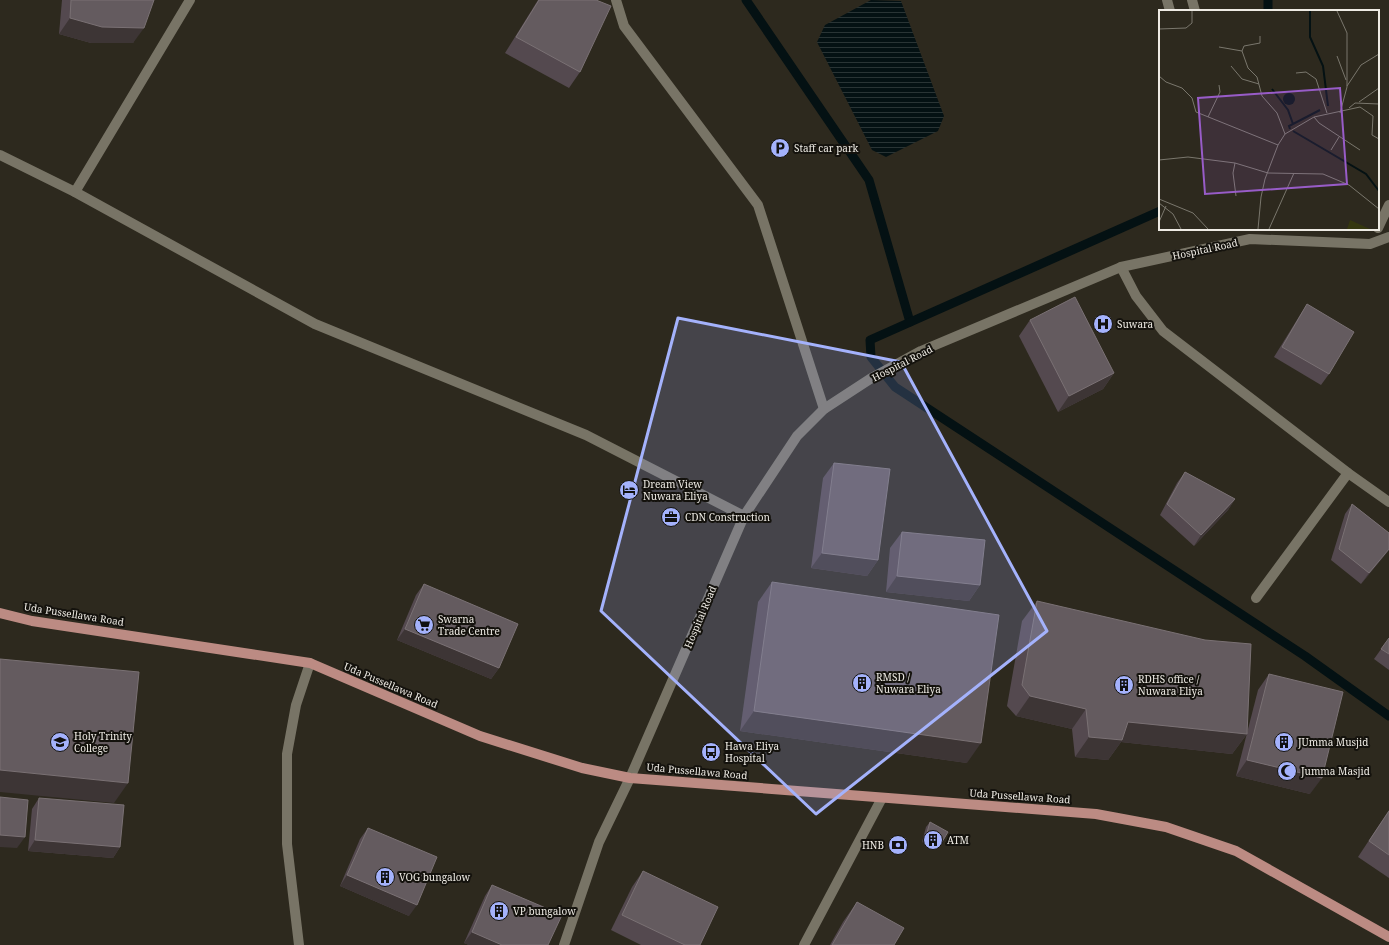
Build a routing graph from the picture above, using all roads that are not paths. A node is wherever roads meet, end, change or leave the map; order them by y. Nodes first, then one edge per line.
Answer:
1 (190, 0) edge
2 (616, 0) edge
3 (1167, 0) edge
4 (1192, 0) edge
5 (1170, 10) edge
6 (1195, 10) edge
7 (0, 155) edge
8 (75, 192) junction
9 (1389, 205) edge
10 (1379, 226) edge
11 (1377, 230) edge
12 (1249, 234) edge
13 (1389, 236) edge
14 (1370, 244) junction
15 (1121, 267) junction
16 (824, 409) junction
17 (1348, 473) junction
18 (1389, 502) edge
19 (744, 516) junction
20 (1256, 598) dead end
21 (0, 613) edge
22 (310, 662) junction
23 (630, 778) junction
24 (882, 798) junction
25 (1389, 937) edge
26 (299, 945) edge
27 (564, 945) edge
28 (804, 945) edge

1 - 8 street
2 - 16 street
3 - 5 street
4 - 6 street
7 - 8 street
8 - 19 street
9 - 10 street
11 - 14 street
12 - 14 street, Hospital Road
12 - 15 street, Hospital Road
13 - 14 street, Hospital Road
15 - 16 street, Hospital Road
15 - 17 street
16 - 19 street, Hospital Road
17 - 18 street
17 - 20 street
19 - 23 street, Hospital Road
21 - 22 main road, Uda Pussellawa Road
22 - 23 main road, Uda Pussellawa Road
22 - 26 street
23 - 24 main road, Uda Pussellawa Road
23 - 27 street, Hospital Road
24 - 25 main road, Uda Pussellawa Road
24 - 28 street

